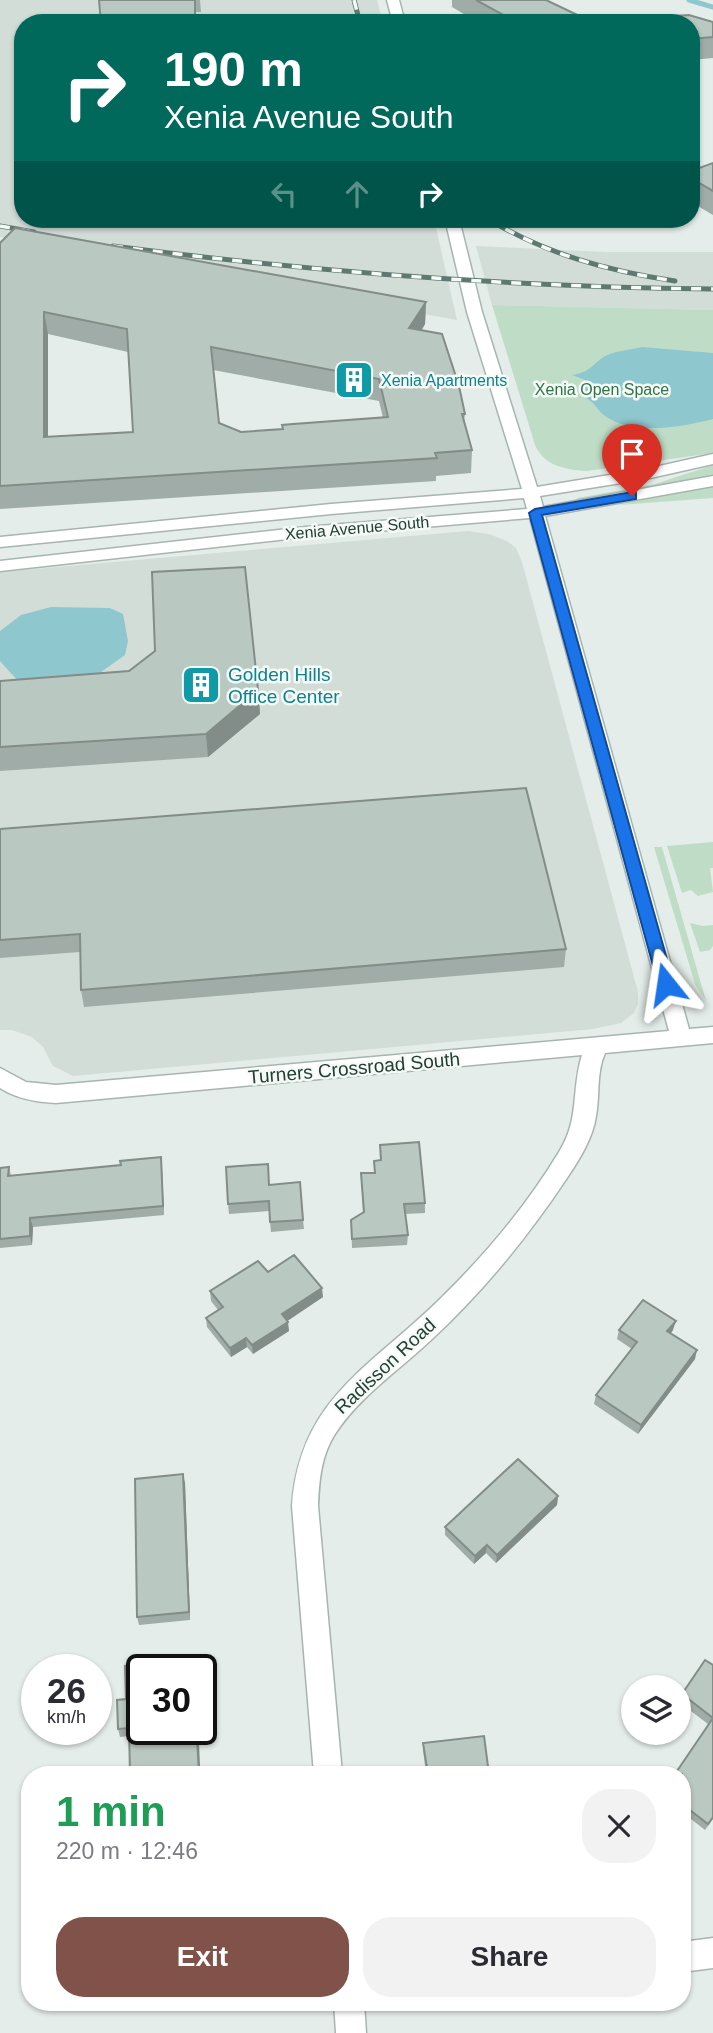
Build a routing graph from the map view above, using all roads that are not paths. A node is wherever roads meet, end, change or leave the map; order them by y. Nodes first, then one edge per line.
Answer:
1 (454, 228) edge
2 (713, 459) edge
3 (713, 481) edge
4 (530, 493) junction
5 (535, 513) junction
6 (0, 542) edge
7 (0, 566) edge
8 (713, 1035) edge
9 (681, 1037) junction
10 (598, 1046) junction
11 (0, 1076) edge
12 (327, 1766) edge
13 (713, 1953) edge
14 (691, 1956) edge
15 (350, 2011) edge
16 (351, 2033) edge

1 - 4 street
2 - 4 street, Xenia Avenue South
3 - 5 street, Xenia Avenue South
4 - 5 street
4 - 6 street, Xenia Avenue South
5 - 7 street, Xenia Avenue South
5 - 9 street
8 - 9 street, Turners Crossroad South
9 - 10 street, Turners Crossroad South
10 - 11 street, Turners Crossroad South
10 - 12 street, Radisson Road
13 - 14 street
15 - 16 street

